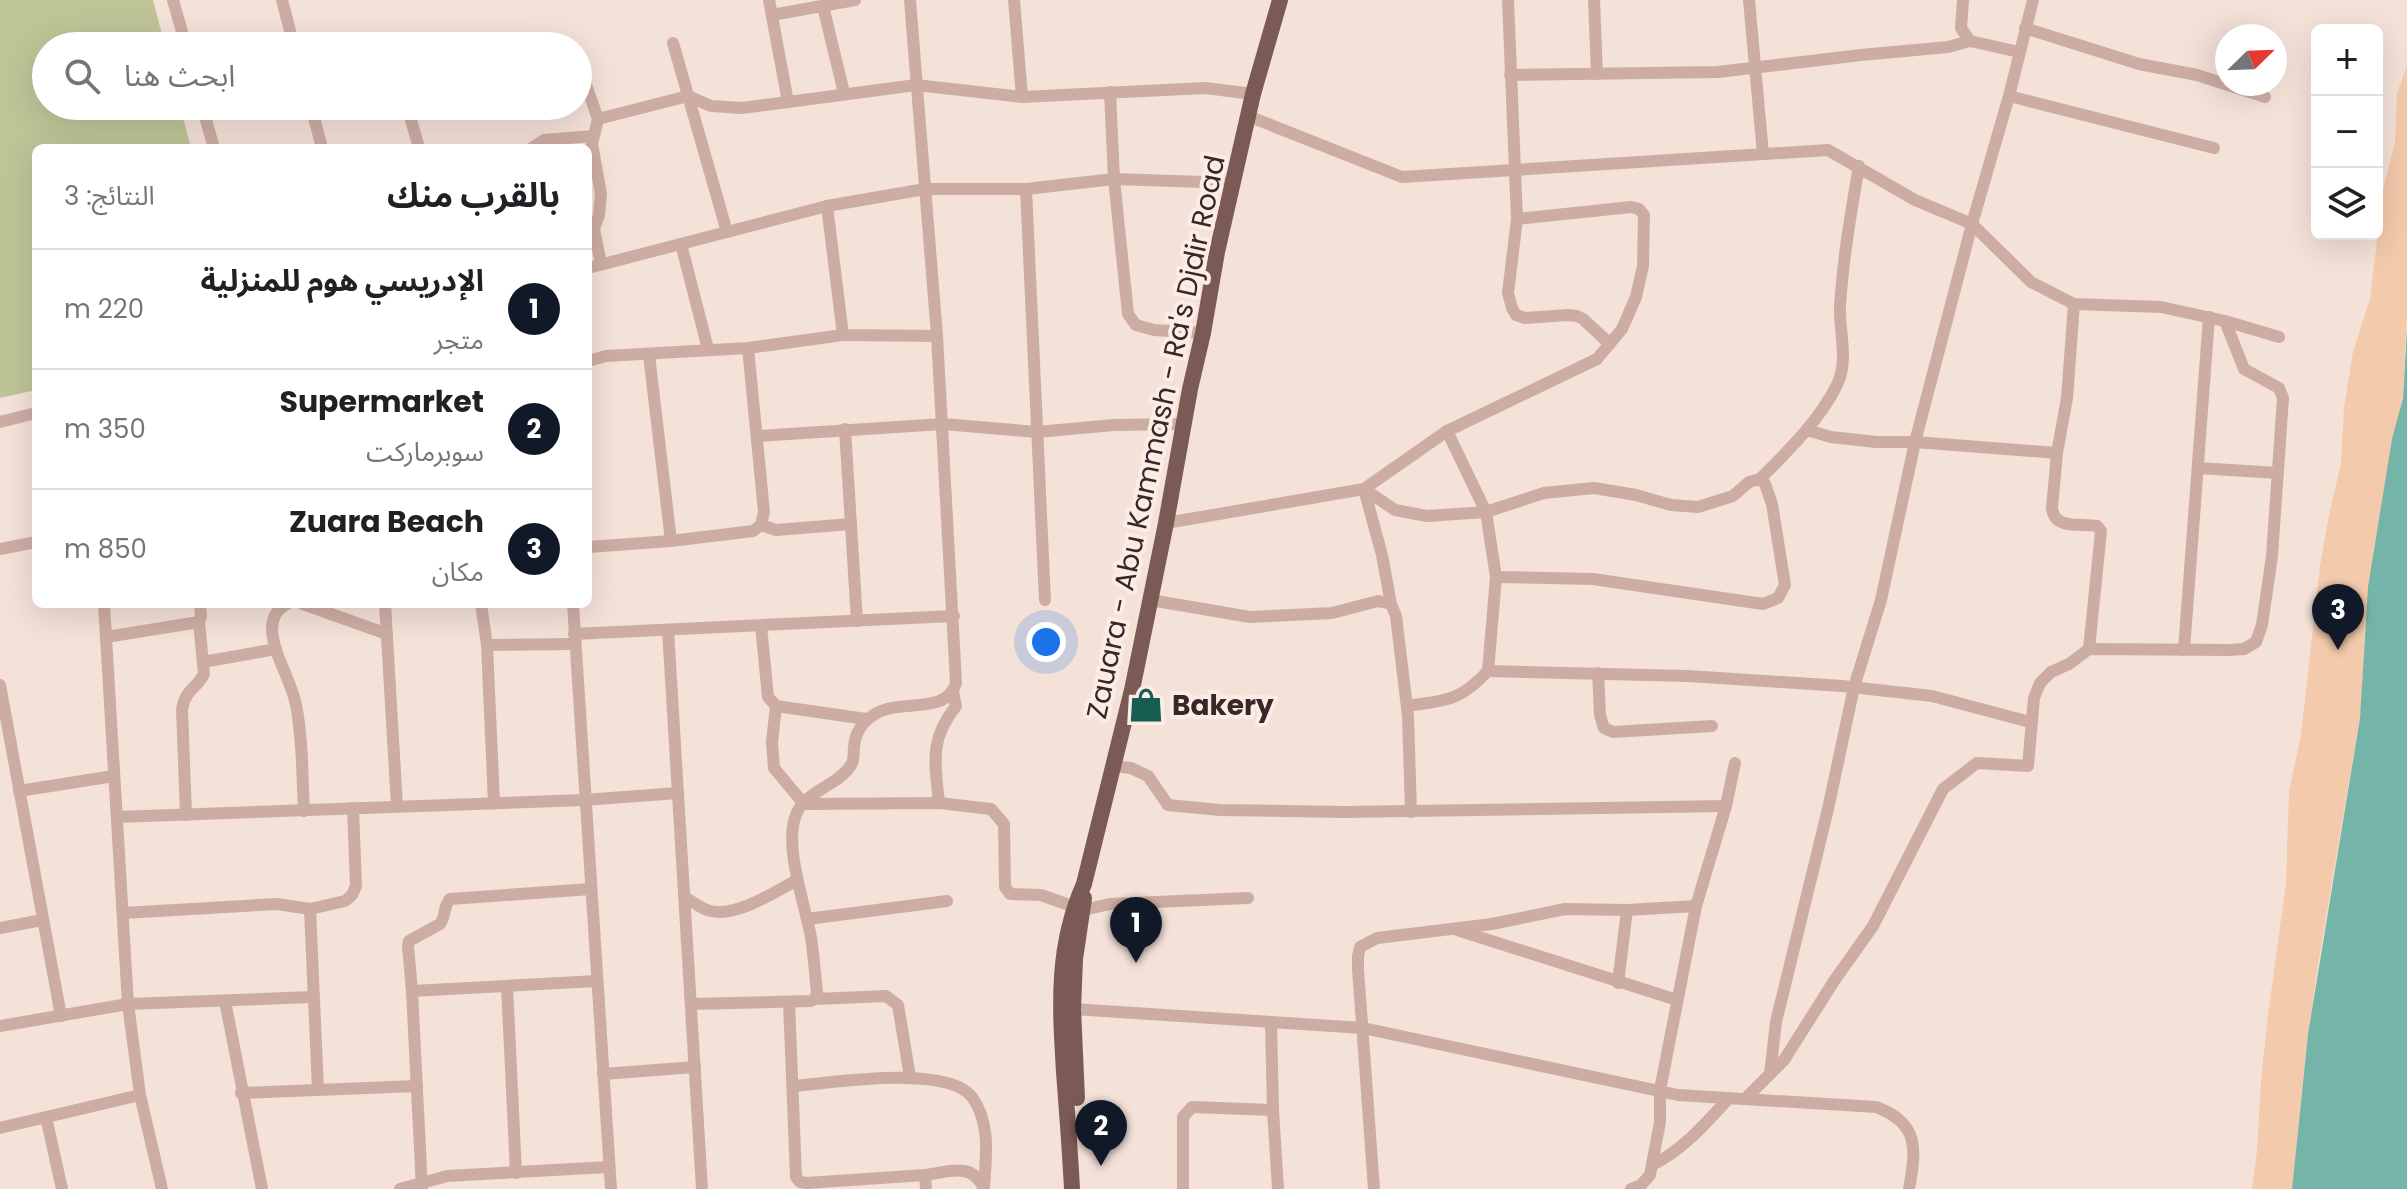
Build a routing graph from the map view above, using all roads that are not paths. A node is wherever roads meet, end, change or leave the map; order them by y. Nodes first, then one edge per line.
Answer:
1 (173, 0) edge
2 (282, 0) edge
3 (769, 0) edge
4 (855, 0) edge
5 (910, 0) edge
6 (1014, 0) edge
7 (1280, 0) edge
8 (1508, 0) edge
9 (1594, 0) edge
10 (1749, 0) edge
11 (1963, 0) edge
12 (2033, 0) edge
13 (823, 6) junction
14 (772, 15) junction
15 (2025, 28) junction
16 (182, 32) edge
17 (290, 32) edge
18 (1970, 41) junction
19 (673, 43) dead end
20 (2019, 52) junction
21 (1756, 68) junction
22 (1597, 74) junction
23 (1510, 75) junction
24 (916, 85) junction
25 (1110, 92) junction
26 (844, 93) junction
27 (1253, 94) junction
28 (688, 96) junction
29 (2009, 96) junction
30 (1022, 97) junction
31 (2265, 97) dead end
32 (592, 102) edge
33 (788, 102) junction
34 (1248, 116) junction
35 (598, 119) junction
36 (206, 120) edge
37 (315, 120) edge
38 (411, 120) edge
39 (593, 136) junction
40 (213, 144) edge
41 (321, 144) edge
42 (418, 144) edge
43 (538, 144) edge
44 (2214, 148) dead end
45 (1763, 154) junction
46 (1859, 166) junction
47 (1514, 171) junction
48 (1114, 179) junction
49 (1234, 183) junction
50 (925, 189) junction
51 (1026, 189) junction
52 (827, 206) junction
53 (1517, 219) junction
54 (1972, 224) junction
55 (727, 232) junction
56 (681, 244) junction
57 (594, 266) edge
58 (2074, 304) junction
59 (2209, 317) junction
60 (2225, 321) junction
61 (1203, 333) junction
62 (843, 335) junction
63 (937, 336) junction
64 (2279, 337) dead end
65 (1610, 344) junction
66 (748, 348) junction
67 (708, 349) junction
68 (649, 355) junction
69 (592, 360) edge
70 (32, 414) edge
71 (0, 422) edge
72 (943, 424) junction
73 (1184, 424) junction
74 (845, 429) junction
75 (1807, 430) junction
76 (1447, 431) junction
77 (1037, 432) junction
78 (757, 436) junction
79 (1915, 442) junction
80 (2057, 453) junction
81 (2198, 468) junction
82 (2278, 473) junction
83 (1760, 479) junction
84 (1364, 489) junction
85 (1486, 512) junction
86 (1166, 523) junction
87 (851, 524) junction
88 (761, 525) junction
89 (671, 541) junction
90 (32, 543) edge
91 (592, 547) edge
92 (0, 549) edge
93 (1496, 577) junction
94 (1045, 600) dead end
95 (1150, 600) junction
96 (1391, 604) junction
97 (104, 608) edge
98 (200, 608) edge
99 (282, 608) edge
100 (314, 608) edge
101 (385, 608) edge
102 (482, 608) edge
103 (573, 608) edge
104 (954, 616) junction
105 (857, 621) junction
106 (199, 622) junction
107 (761, 626) junction
108 (668, 630) junction
109 (387, 634) junction
110 (106, 637) junction
111 (574, 639) junction
112 (487, 645) junction
113 (276, 649) junction
114 (2089, 649) junction
115 (2184, 650) junction
116 (203, 662) junction
117 (1488, 671) junction
118 (1598, 673) junction
119 (0, 685) edge
120 (1854, 687) junction
121 (953, 692) junction
122 (776, 706) junction
123 (1407, 706) junction
124 (866, 719) junction
125 (2030, 722) junction
126 (1712, 726) dead end
127 (1735, 763) dead end
128 (1114, 766) junction
129 (114, 776) junction
130 (19, 791) junction
131 (678, 793) junction
132 (584, 800) junction
133 (494, 803) junction
134 (939, 803) junction
135 (804, 804) junction
136 (397, 806) junction
137 (1726, 806) junction
138 (353, 808) junction
139 (304, 811) junction
140 (1411, 812) junction
141 (186, 815) junction
142 (117, 817) junction
143 (797, 880) junction
144 (591, 889) junction
145 (684, 897) junction
146 (1248, 898) dead end
147 (947, 901) dead end
148 (1696, 906) junction
149 (310, 909) junction
150 (1078, 909) junction
151 (1627, 910) junction
152 (123, 913) junction
153 (807, 919) junction
154 (42, 920) junction
155 (0, 928) edge
156 (1450, 928) junction
157 (1069, 958) junction
158 (597, 981) junction
159 (1618, 983) junction
160 (507, 986) junction
161 (412, 991) junction
162 (312, 997) junction
163 (815, 999) junction
164 (1677, 1000) junction
165 (225, 1001) junction
166 (789, 1002) junction
167 (128, 1004) junction
168 (691, 1004) junction
169 (1073, 1009) junction
170 (61, 1016) junction
171 (1271, 1022) junction
172 (0, 1026) edge
173 (1363, 1028) junction
174 (695, 1067) junction
175 (603, 1074) junction
176 (1770, 1074) junction
177 (910, 1077) junction
178 (417, 1086) junction
179 (793, 1086) junction
180 (318, 1090) junction
181 (1660, 1090) junction
182 (241, 1093) junction
183 (140, 1095) junction
184 (1729, 1098) junction
185 (1745, 1099) junction
186 (1273, 1110) junction
187 (46, 1117) junction
188 (0, 1128) edge
189 (1652, 1165) junction
190 (609, 1167) junction
191 (516, 1173) junction
192 (925, 1175) junction
193 (422, 1186) edge
194 (984, 1188) edge
195 (62, 1189) edge
196 (162, 1189) edge
197 (262, 1189) edge
198 (400, 1189) edge
199 (611, 1189) edge
200 (702, 1189) edge
201 (926, 1189) edge
202 (1072, 1189) edge
203 (1082, 1189) edge
204 (1183, 1189) edge
205 (1278, 1189) edge
206 (1374, 1189) edge
207 (1631, 1189) edge
208 (1909, 1189) edge

1 - 16 street
2 - 17 street
3 - 14 street
4 - 13 street
5 - 24 street
6 - 30 street
7 - 27 main road, Zauara - Abu Kammash - Ra's Djdir Road
8 - 23 street
9 - 22 street
10 - 21 street
11 - 18 street
12 - 15 street
13 - 14 street
13 - 26 street
14 - 33 street
15 - 20 street
15 - 31 street
18 - 20 street
18 - 21 street
19 - 28 street
20 - 29 street
21 - 22 street
21 - 45 street
22 - 23 street
23 - 47 street
24 - 26 street
24 - 30 street
24 - 50 street
25 - 27 street
25 - 30 street
25 - 48 street
26 - 33 street
27 - 34 main road, Zauara - Abu Kammash - Ra's Djdir Road
28 - 33 street
28 - 35 street
28 - 55 street
29 - 44 street
29 - 54 street
32 - 35 street
34 - 47 street
34 - 49 main road, Zauara - Abu Kammash - Ra's Djdir Road
35 - 39 street
36 - 40 street
37 - 41 street
38 - 42 street
39 - 43 street
39 - 57 street
45 - 46 street
45 - 47 street
46 - 54 street
46 - 75 street
47 - 53 street
48 - 49 street
48 - 51 street
48 - 61 street
49 - 61 main road, Zauara - Abu Kammash - Ra's Djdir Road
50 - 51 street
50 - 52 street
50 - 63 street
51 - 77 street
52 - 55 street
52 - 62 street
53 - 65 street
53 - 65 street
54 - 58 street
54 - 79 street
55 - 56 street
56 - 57 street
56 - 67 street
58 - 59 street
58 - 80 street
59 - 60 street
59 - 81 street
60 - 64 street
60 - 82 street
61 - 73 main road, Zauara - Abu Kammash - Ra's Djdir Road
62 - 63 street
62 - 66 street
63 - 72 street
65 - 76 street
66 - 67 street
66 - 78 street
67 - 68 street
68 - 69 street
68 - 89 street
70 - 71 street
72 - 74 street
72 - 77 street
72 - 104 street
73 - 77 street
73 - 86 main road, Zauara - Abu Kammash - Ra's Djdir Road
74 - 78 street
74 - 87 street
75 - 79 street
75 - 83 street
76 - 84 street
76 - 85 street
77 - 94 street
78 - 88 street
79 - 80 street
79 - 120 street
80 - 114 street
81 - 82 street
81 - 115 street
82 - 115 street
83 - 85 street
83 - 93 street
84 - 85 street
84 - 86 street
84 - 96 street
85 - 93 street
86 - 95 main road, Zauara - Abu Kammash - Ra's Djdir Road
87 - 88 street
87 - 105 street
88 - 89 street
89 - 91 street
90 - 92 street
93 - 117 street
95 - 96 street
95 - 128 main road, Zauara - Abu Kammash - Ra's Djdir Road
96 - 123 street
97 - 110 street
98 - 106 street
99 - 113 street
100 - 109 street
101 - 109 street
102 - 112 street
103 - 111 street
104 - 105 street
104 - 121 street
105 - 107 street
106 - 110 street
106 - 116 street
107 - 108 street
107 - 122 street
108 - 111 street
108 - 131 street
109 - 136 street
110 - 129 street
111 - 112 street
111 - 132 street
112 - 133 street
113 - 116 street
113 - 139 street
114 - 115 street
114 - 125 street
116 - 141 street
117 - 118 street
117 - 123 street
118 - 120 street
118 - 126 street
119 - 130 street
120 - 125 street
120 - 176 street
121 - 124 street
121 - 134 street
122 - 124 street
122 - 135 street
123 - 140 street
124 - 135 street
125 - 176 street
127 - 137 street
128 - 140 street
128 - 150 main road, Zauara - Abu Kammash - Ra's Djdir Road
129 - 130 street
129 - 142 street
130 - 154 street
131 - 132 street
131 - 145 street
132 - 133 street
132 - 144 street
133 - 136 street
134 - 135 street
134 - 150 street
135 - 143 street
136 - 138 street
137 - 140 street
137 - 148 street
138 - 139 street
138 - 149 street
139 - 141 street
141 - 142 street
142 - 152 street
143 - 145 street
143 - 153 street
144 - 158 street
144 - 161 street
145 - 168 street
146 - 150 street
147 - 153 street
148 - 151 street
148 - 164 street
149 - 152 street
149 - 162 street
150 - 157 main road, Zauara - Abu Kammash - Ra's Djdir Road
151 - 156 street
151 - 159 street
152 - 167 street
153 - 163 street
154 - 155 street
154 - 170 street
156 - 159 street
156 - 173 street
157 - 169 main road
157 - 202 main road
158 - 160 street
158 - 175 street
159 - 164 street
160 - 161 street
160 - 191 street
161 - 178 street
162 - 165 street
162 - 180 street
163 - 166 street
163 - 177 street
164 - 181 street
165 - 167 street
165 - 182 street
166 - 168 street
166 - 179 street
167 - 170 street
167 - 183 street
168 - 174 street
169 - 171 street
169 - 203 main road
170 - 172 street
171 - 173 street
171 - 186 street
173 - 181 street
173 - 206 street
174 - 175 street
174 - 200 street
175 - 190 street
176 - 185 street
177 - 179 street
177 - 194 street
178 - 180 street
178 - 193 street
179 - 192 street
180 - 182 street
181 - 184 street
181 - 189 street
182 - 197 street
183 - 187 street
183 - 196 street
184 - 185 street
184 - 189 street
185 - 208 street
186 - 204 street
186 - 205 street
187 - 188 street
187 - 195 street
189 - 207 street
190 - 191 street
190 - 199 street
191 - 193 street
192 - 194 street
192 - 201 street
193 - 198 street

